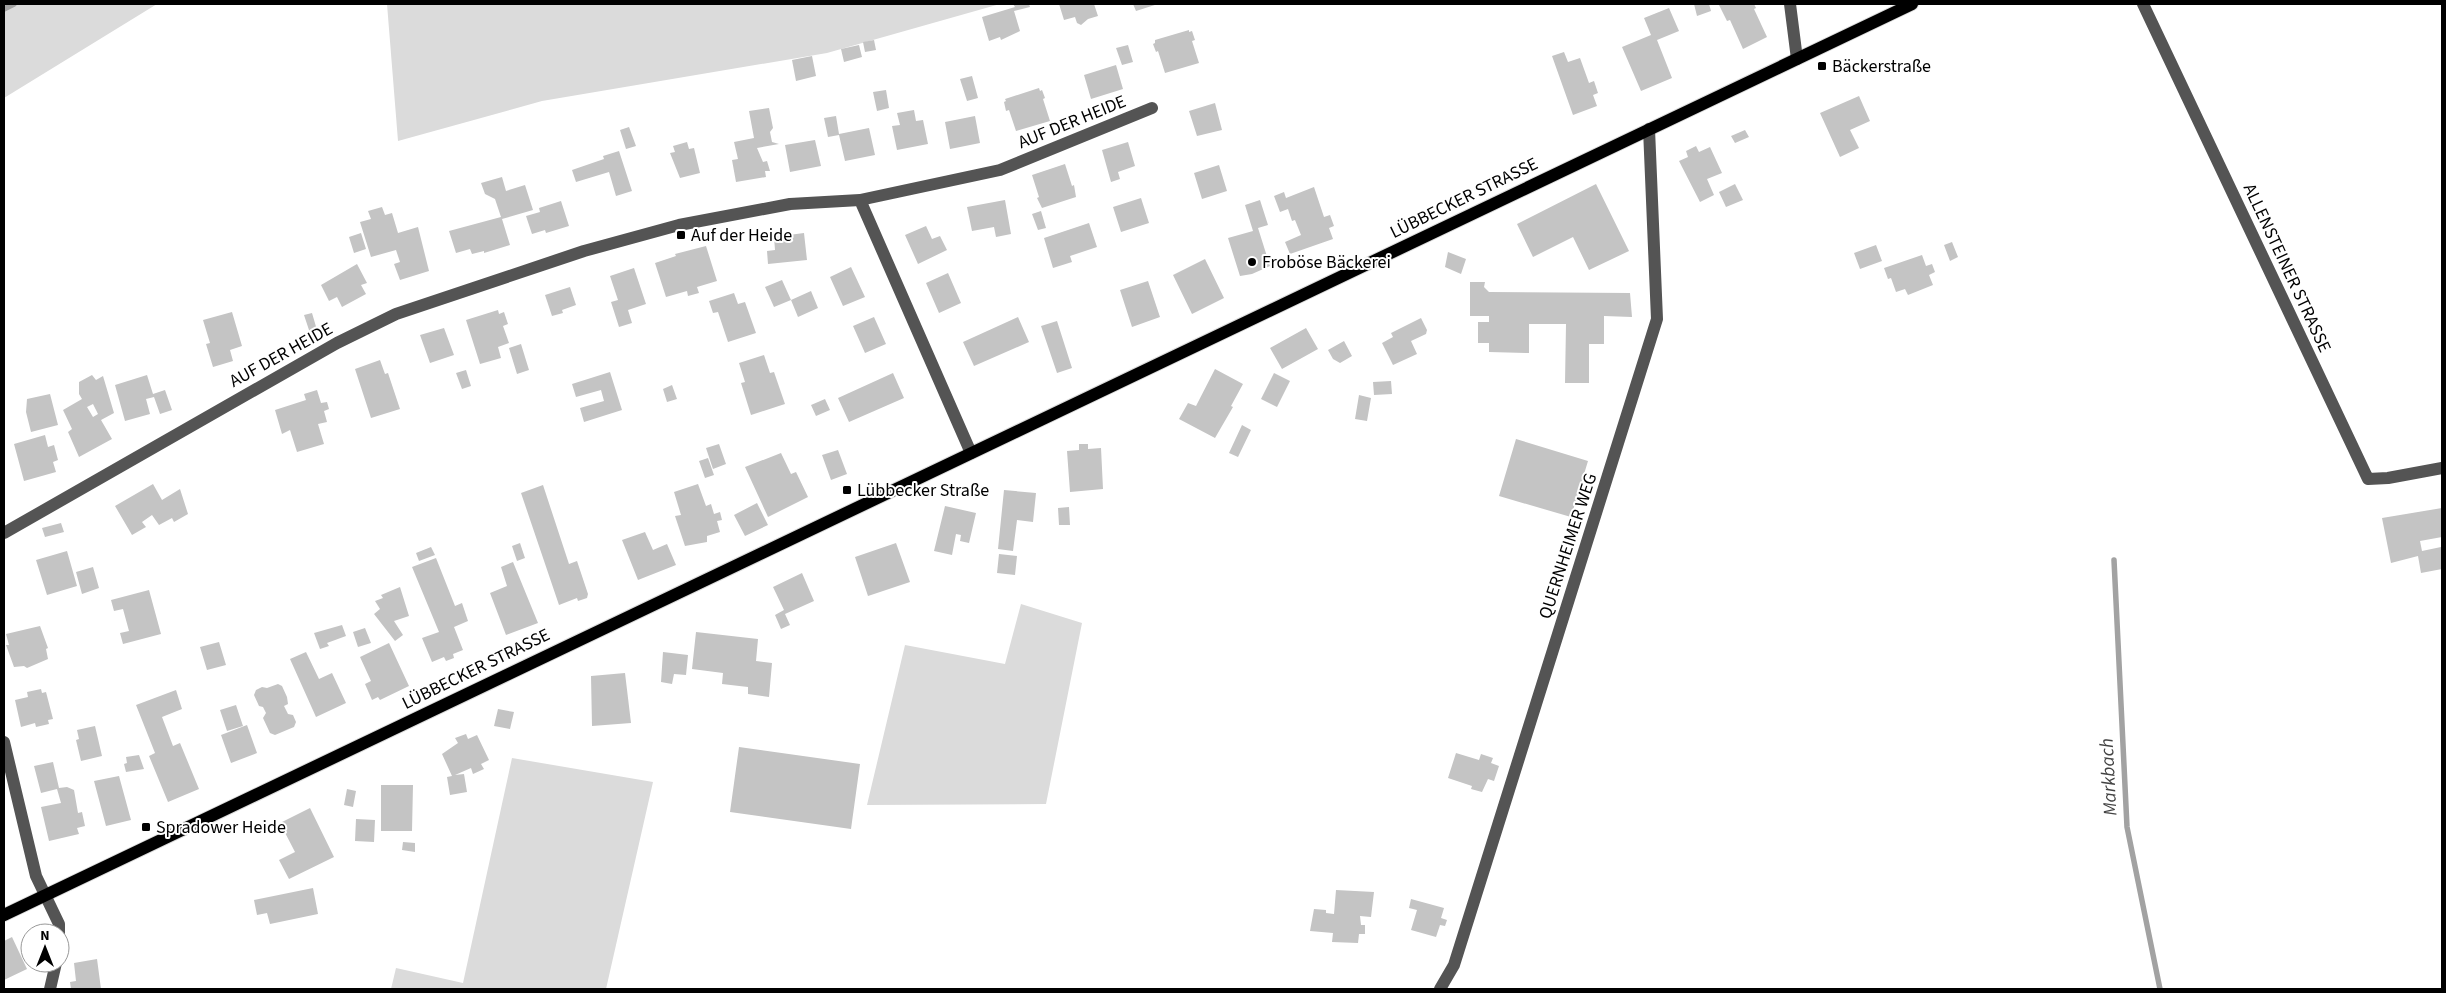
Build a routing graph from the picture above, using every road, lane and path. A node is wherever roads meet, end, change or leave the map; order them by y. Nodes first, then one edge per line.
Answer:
1 (1790, 4) edge
2 (1912, 4) edge
3 (2143, 4) edge
4 (1797, 58) junction
5 (1152, 108) dead end
6 (1649, 129) junction
7 (860, 200) junction
8 (971, 453) junction
9 (2442, 468) edge
10 (4, 533) edge
11 (4, 742) edge
12 (46, 895) junction
13 (4, 915) edge
14 (59, 923) edge
15 (54, 973) edge
16 (50, 989) edge
17 (1440, 989) edge

1 - 4 street
2 - 4 main road, LÜBBECKER STRASSE
3 - 9 street, ALLENSTEINER STRASSE
4 - 6 main road, LÜBBECKER STRASSE
5 - 7 street, AUF DER HEIDE
6 - 8 main road, LÜBBECKER STRASSE
6 - 17 street, QUERNHEIMER WEG
7 - 8 street
7 - 10 street, AUF DER HEIDE
8 - 12 main road, LÜBBECKER STRASSE
11 - 12 street
12 - 13 main road, LÜBBECKER STRASSE
12 - 14 street
15 - 16 street

